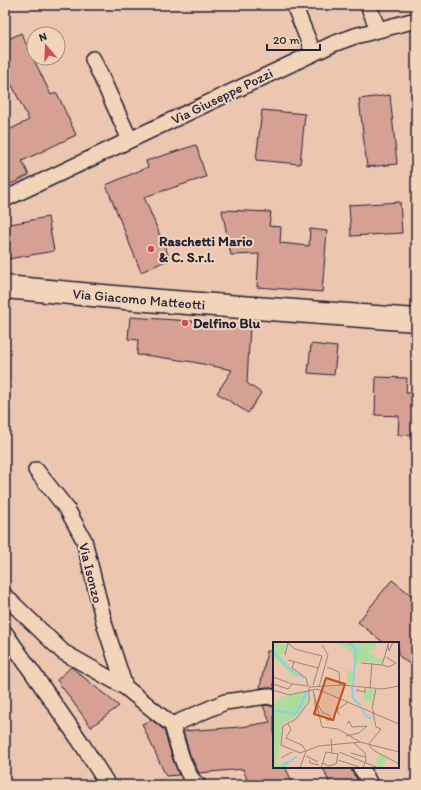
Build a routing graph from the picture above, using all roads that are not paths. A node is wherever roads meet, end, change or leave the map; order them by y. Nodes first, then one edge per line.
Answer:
1 (294, 5) edge
2 (368, 5) edge
3 (416, 20) edge
4 (378, 29) junction
5 (314, 52) junction
6 (93, 59) dead end
7 (130, 140) junction
8 (5, 199) edge
9 (5, 287) edge
10 (416, 320) edge
11 (36, 470) dead end
12 (5, 596) edge
13 (5, 633) edge
14 (125, 687) junction
15 (273, 698) edge
16 (172, 725) junction
17 (361, 768) edge
18 (108, 785) edge
19 (198, 785) edge
20 (370, 785) edge

1 - 5 street
2 - 4 street
3 - 4 street, Via Giuseppe Pozzi
4 - 5 street, Via Giuseppe Pozzi
5 - 7 street, Via Giuseppe Pozzi
6 - 7 street
7 - 8 street, Via Giuseppe Pozzi
9 - 10 main road, Via Giacomo Matteotti
11 - 14 street, Via Isonzo
12 - 14 street
13 - 18 street
14 - 16 street
15 - 16 street
16 - 19 street
17 - 20 street

